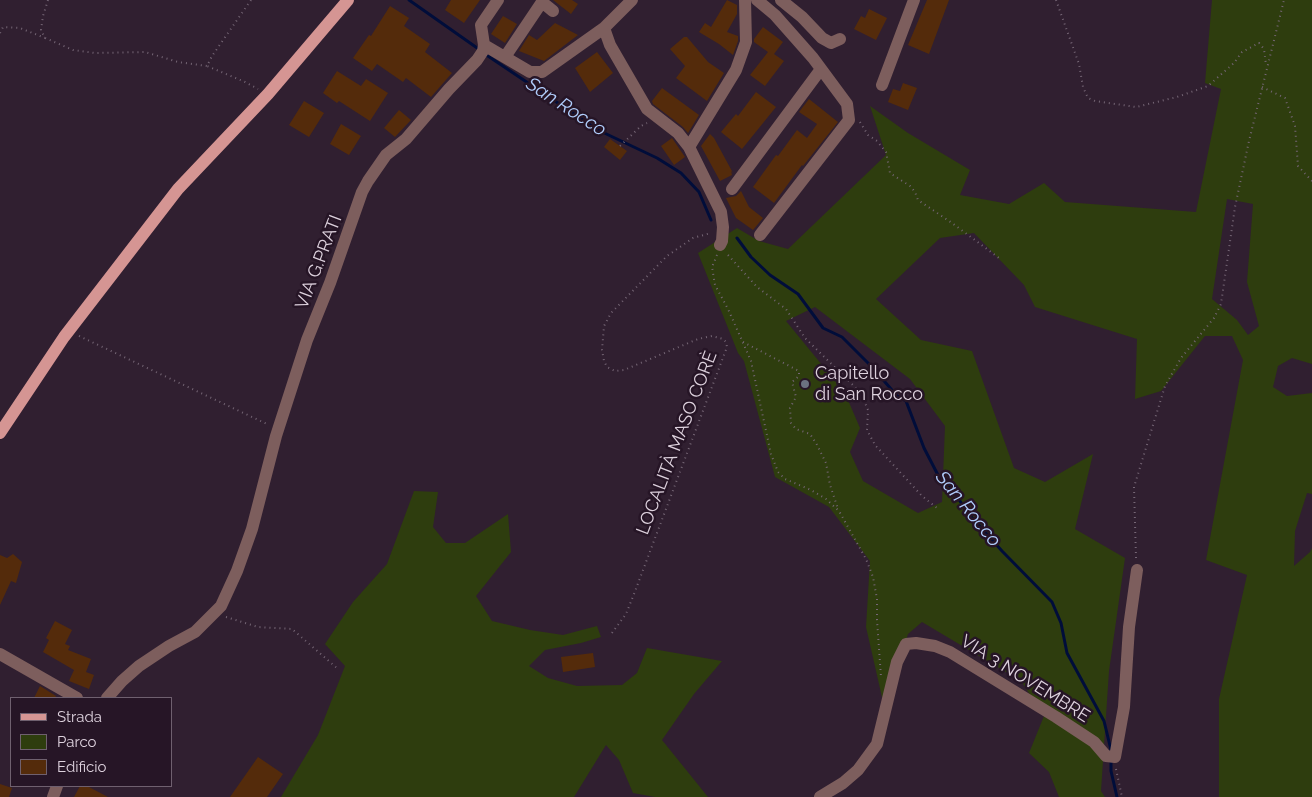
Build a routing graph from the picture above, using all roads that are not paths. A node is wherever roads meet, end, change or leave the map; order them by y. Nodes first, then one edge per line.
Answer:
1 (348, 0) edge
2 (498, 0) edge
3 (632, 0) edge
4 (745, 0) edge
5 (757, 0) edge
6 (780, 0) edge
7 (914, 0) edge
8 (553, 11) dead end
9 (604, 28) junction
10 (840, 39) dead end
11 (481, 52) junction
12 (505, 58) junction
13 (821, 69) junction
14 (882, 85) dead end
15 (689, 147) junction
16 (732, 189) dead end
17 (760, 235) dead end
18 (720, 245) road end
19 (0, 433) edge
20 (1137, 570) road end
21 (0, 654) edge
22 (75, 697) edge
23 (108, 697) edge
24 (820, 797) edge

1 - 19 main road
2 - 11 street
3 - 9 street
4 - 15 street
5 - 13 street
6 - 10 street
7 - 14 street
8 - 12 street
9 - 12 street
9 - 15 street
11 - 12 street
11 - 23 street, VIA G.PRATI
13 - 16 street
13 - 17 street
15 - 18 street
20 - 24 street, VIA 3 NOVEMBRE
21 - 22 street

